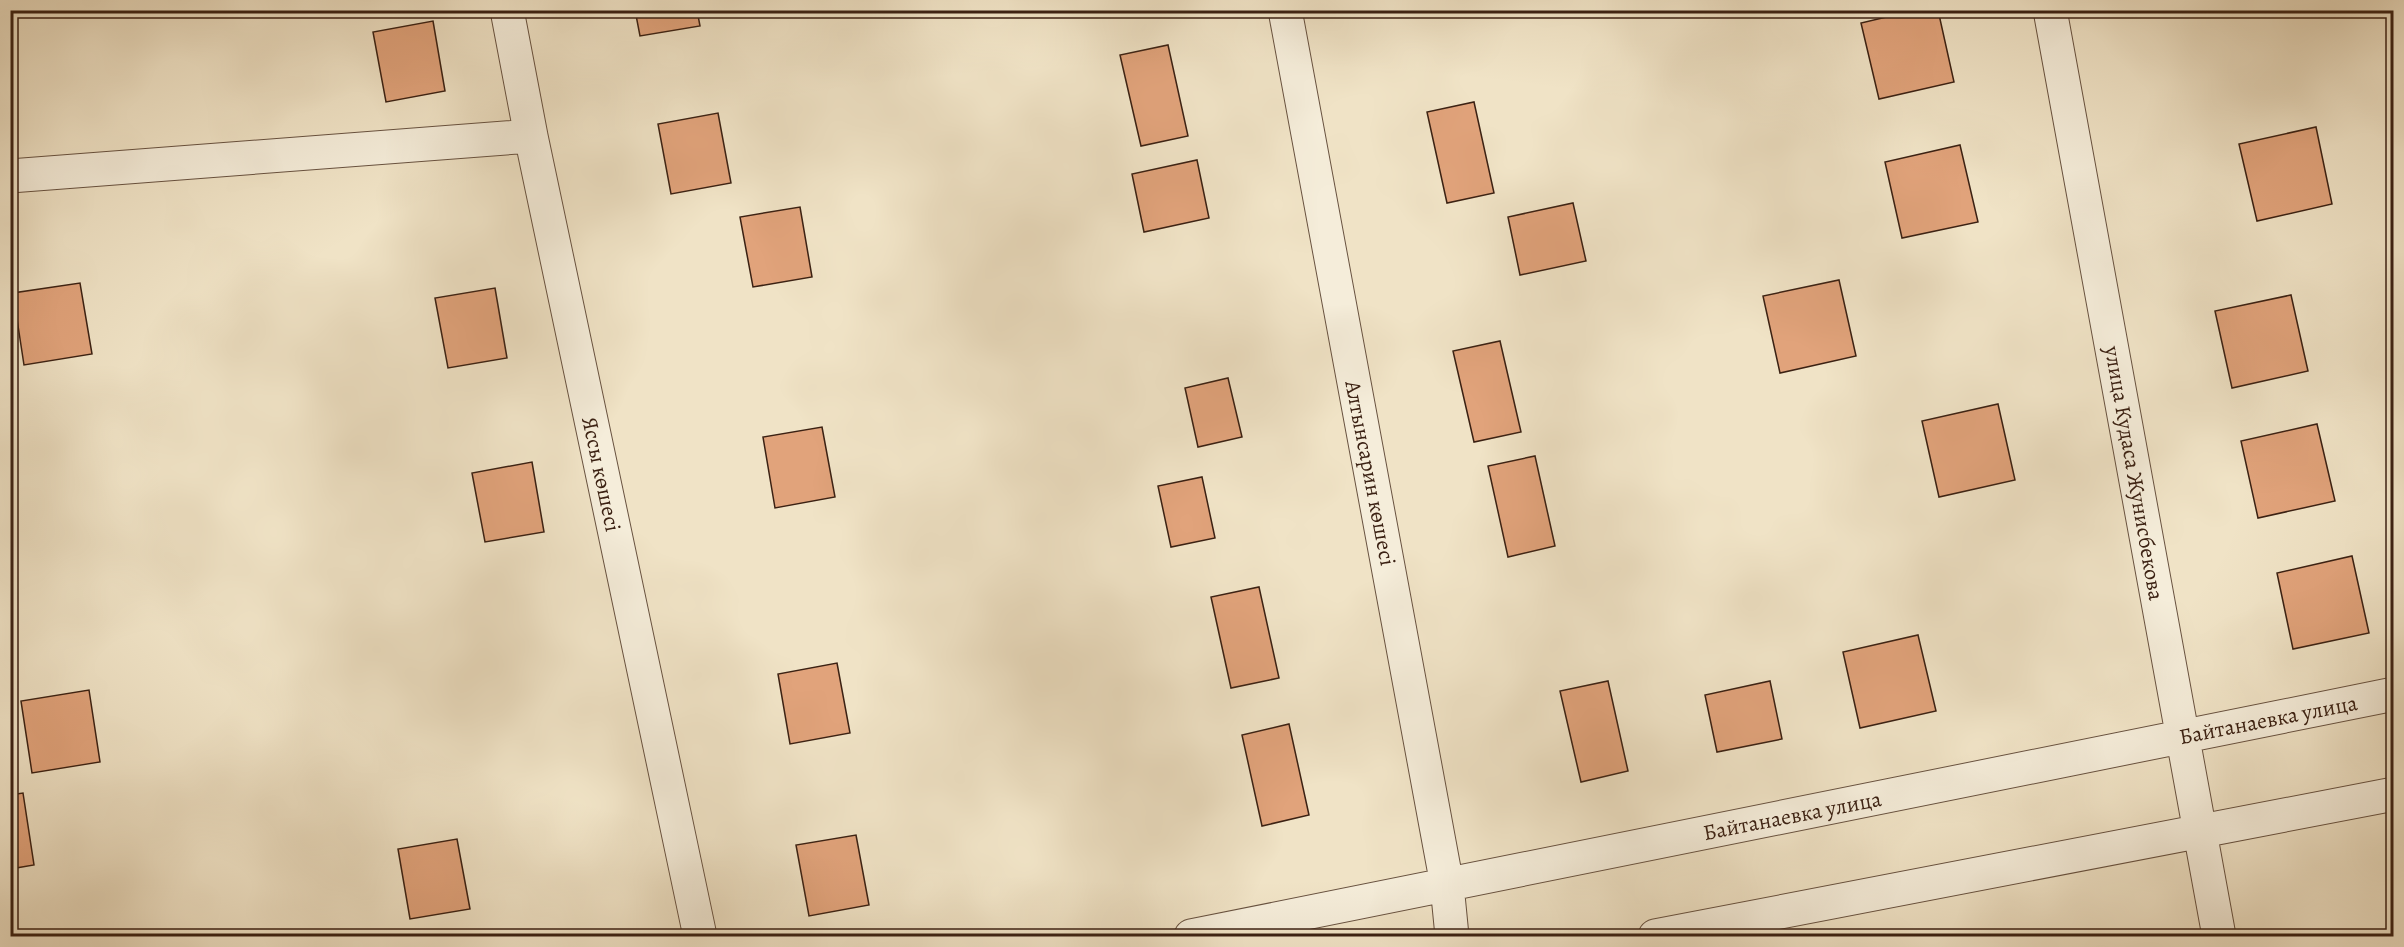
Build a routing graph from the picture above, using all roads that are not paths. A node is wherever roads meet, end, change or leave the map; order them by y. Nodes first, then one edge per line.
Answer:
1 (507, 10) edge
2 (1285, 10) edge
3 (2050, 10) edge
4 (531, 136) junction
5 (10, 176) edge
6 (2394, 694) edge
7 (2184, 736) junction
8 (2394, 795) edge
9 (2200, 832) junction
10 (1447, 885) junction
11 (700, 936) edge
12 (1191, 936) edge
13 (1452, 936) edge
14 (1655, 936) edge
15 (2219, 936) edge

1 - 4 street, Яссы көшесі
2 - 10 street, Алтынсарин көшесі
3 - 7 street, улица Кудаса Жунисбекова
4 - 5 street
4 - 11 street, Яссы көшесі
6 - 7 street, Байтанаевка улица
7 - 9 street, улица Кудаса Жунисбекова
7 - 10 street, Байтанаевка улица
8 - 9 street
9 - 14 street
9 - 15 street, улица Кудаса Жунисбекова
10 - 12 street, Байтанаевка улица
10 - 13 street, Алтынсарин көшесі

